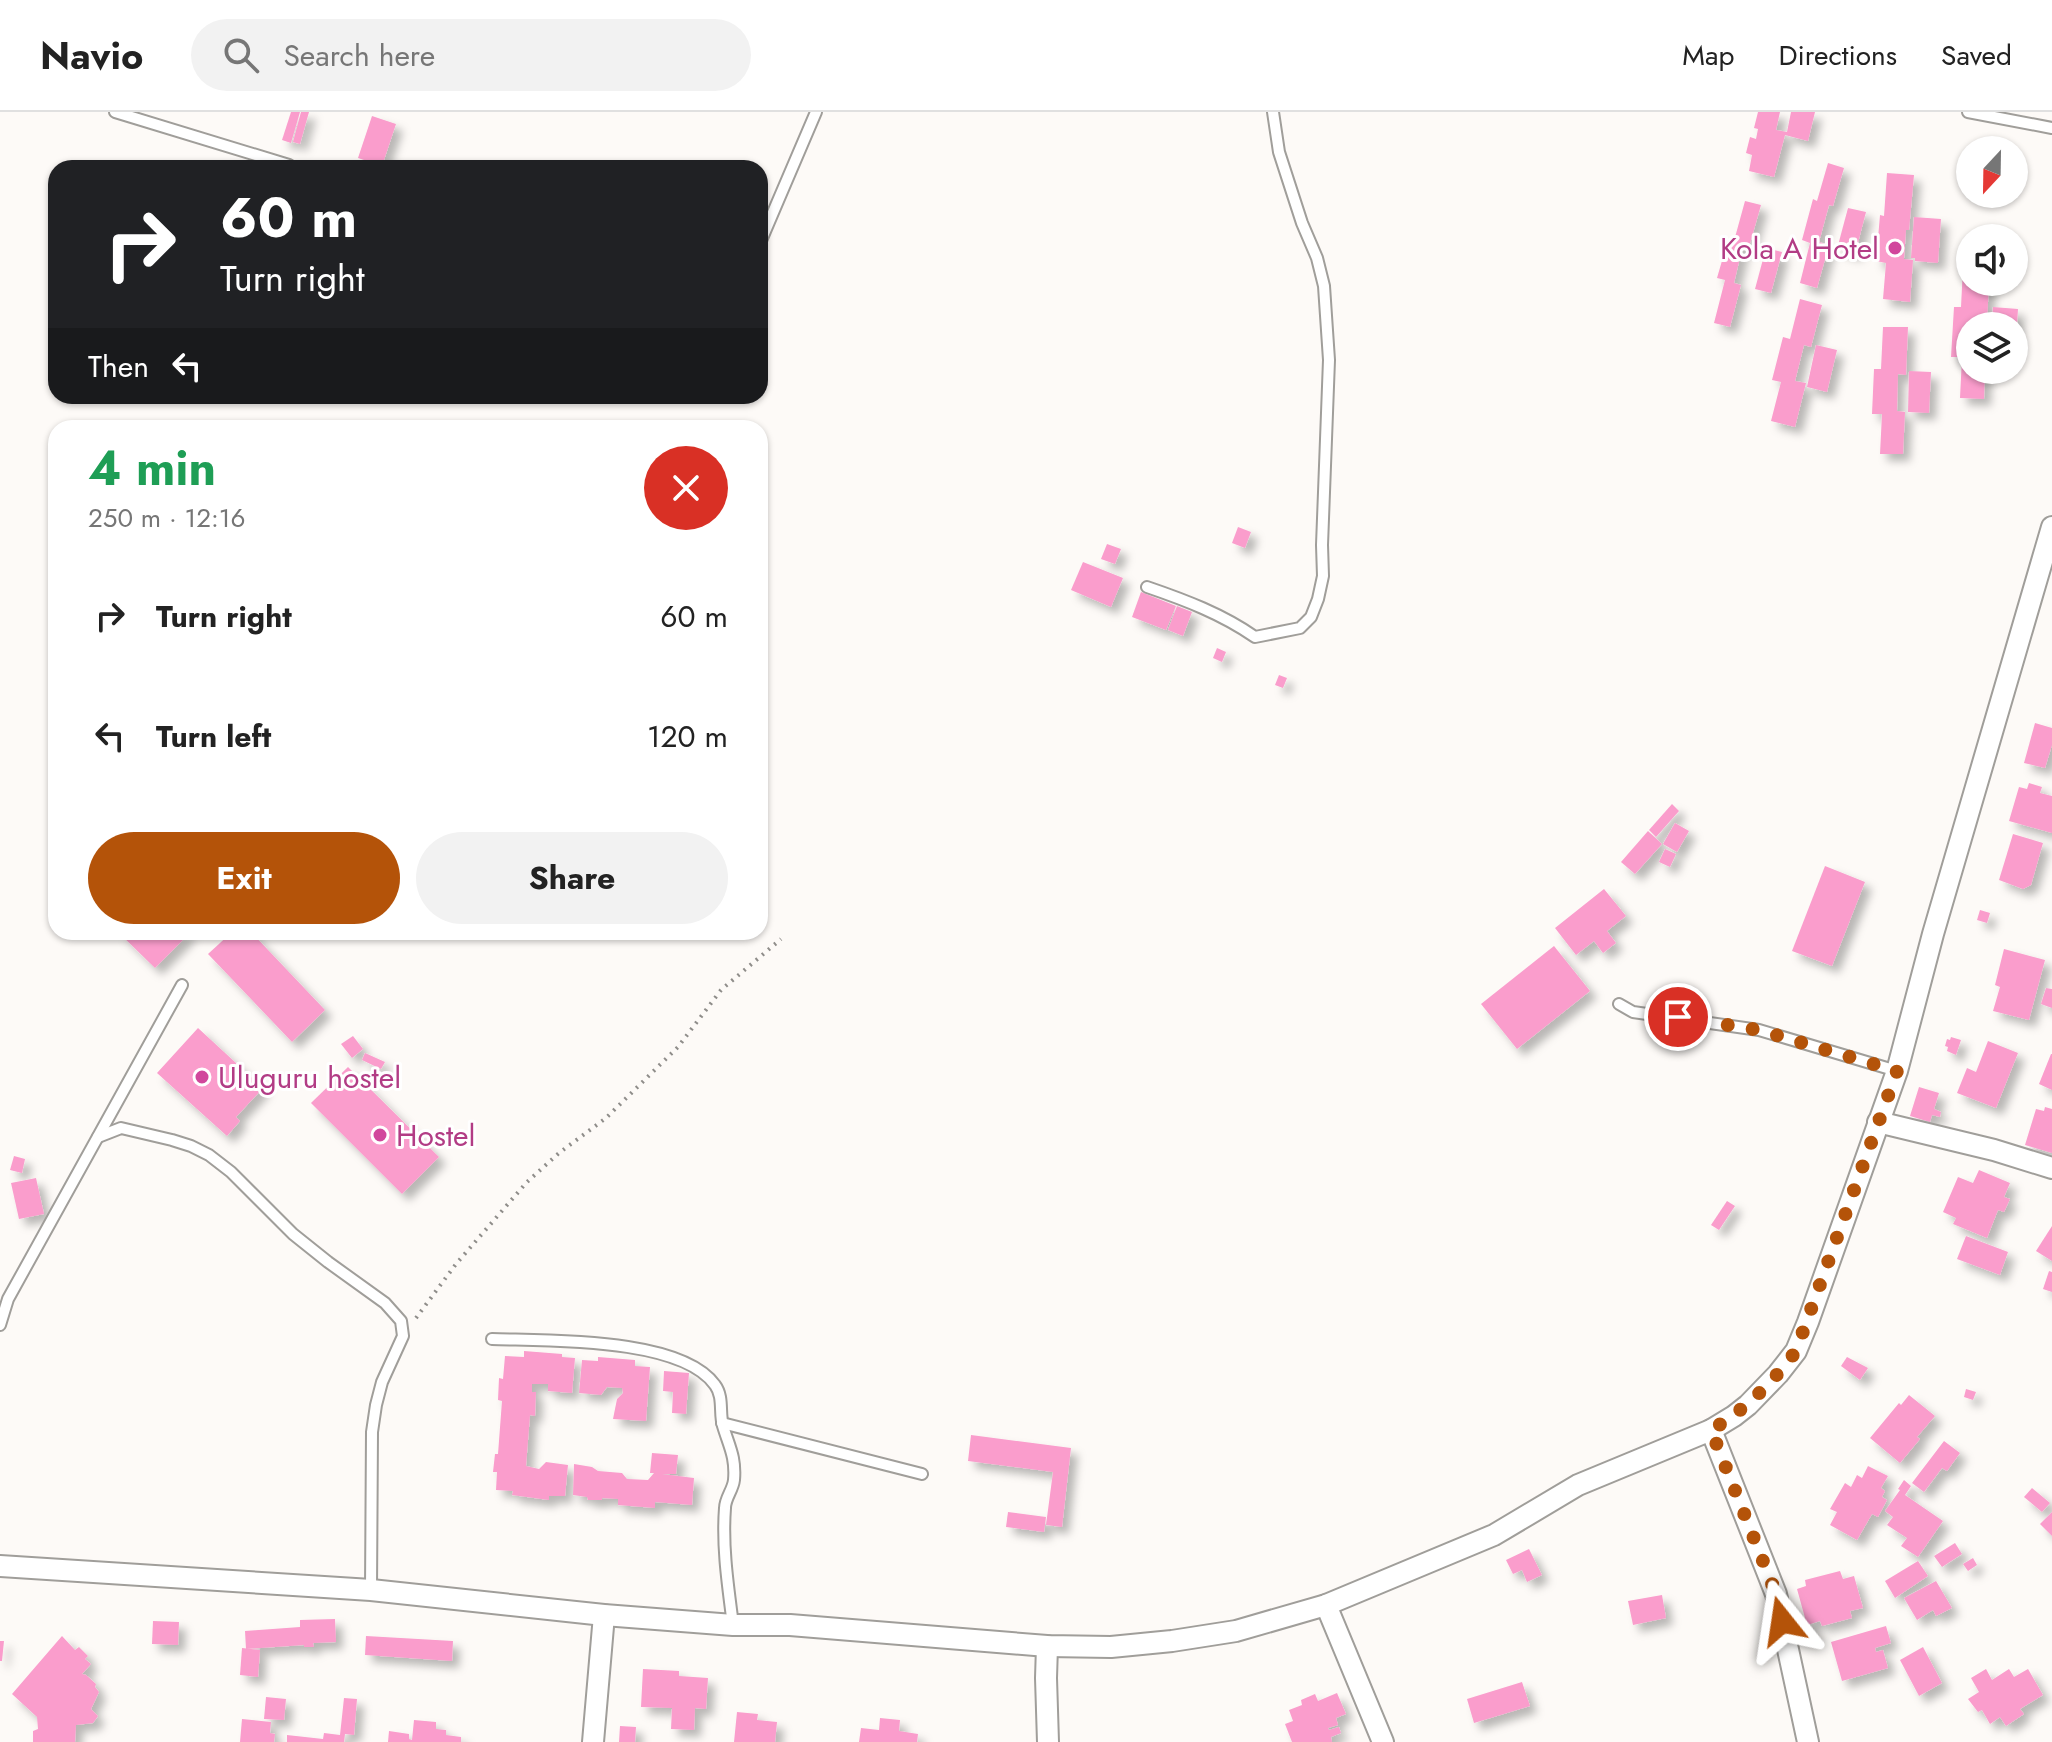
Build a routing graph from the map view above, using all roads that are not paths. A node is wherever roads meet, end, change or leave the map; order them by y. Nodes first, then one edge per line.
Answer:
1 (115, 112) edge
2 (816, 112) edge
3 (1273, 112) edge
4 (1968, 112) edge
5 (2052, 128) edge
6 (273, 160) edge
7 (768, 224) edge
8 (2052, 527) edge
9 (2046, 570) edge
10 (1147, 587) dead end
11 (182, 985) dead end
12 (1619, 1004) dead end
13 (1897, 1071) junction
14 (1878, 1122) junction
15 (98, 1137) junction
16 (2052, 1168) edge
17 (0, 1325) edge
18 (492, 1339) dead end
19 (722, 1423) junction
20 (1711, 1430) junction
21 (922, 1474) dead end
22 (0, 1566) edge
23 (371, 1590) junction
24 (1326, 1605) junction
25 (604, 1615) junction
26 (733, 1625) junction
27 (1047, 1646) junction
28 (593, 1742) edge
29 (1048, 1742) edge
30 (1383, 1742) edge
31 (1808, 1742) edge

1 - 6 lane
2 - 7 lane
3 - 10 lane
4 - 5 lane
8 - 9 street
9 - 13 street
11 - 15 lane
12 - 13 lane
13 - 14 street
14 - 16 street
14 - 20 street
15 - 17 lane
15 - 23 lane
18 - 19 lane
19 - 21 lane
19 - 26 lane
20 - 24 street
20 - 31 street
22 - 23 street
23 - 25 street
24 - 27 street
24 - 30 street
25 - 26 street
25 - 28 street
26 - 27 street
27 - 29 street

